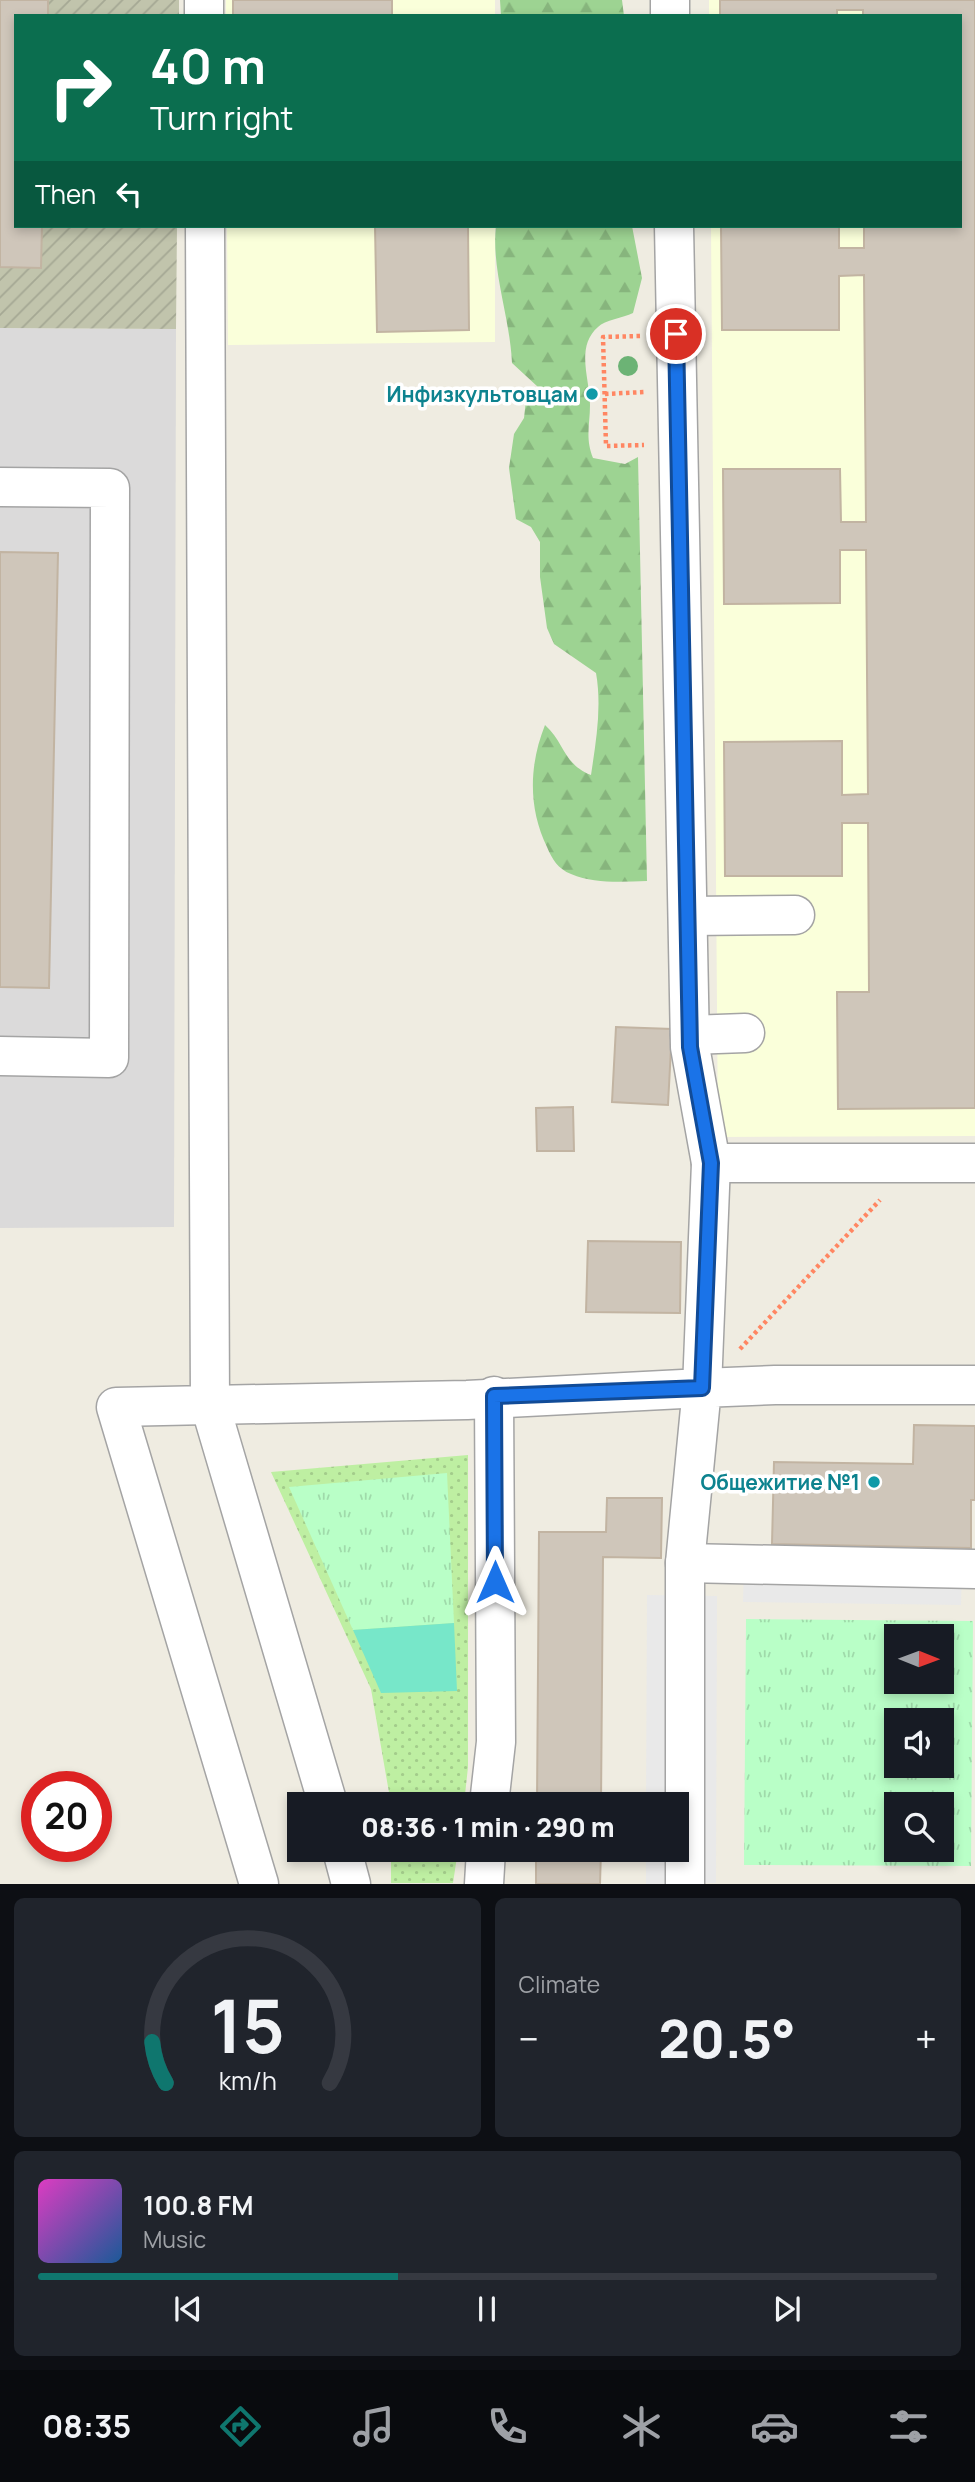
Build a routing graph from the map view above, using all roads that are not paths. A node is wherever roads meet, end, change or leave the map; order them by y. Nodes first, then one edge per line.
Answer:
1 (205, 228) edge
2 (674, 228) edge
3 (0, 487) edge
4 (795, 915) dead end
5 (688, 916) junction
6 (745, 1033) dead end
7 (690, 1035) junction
8 (0, 1056) edge
9 (711, 1163) junction
10 (975, 1163) edge
11 (975, 1385) edge
12 (702, 1388) junction
13 (494, 1396) junction
14 (210, 1405) junction
15 (685, 1563) junction
16 (975, 1569) edge
17 (324, 1792) edge
18 (490, 1792) edge
19 (345, 1862) edge
20 (485, 1862) edge
21 (259, 1884) edge
22 (351, 1884) edge
23 (484, 1884) edge
24 (685, 1884) edge

1 - 14 lane
2 - 5 lane
3 - 8 lane
4 - 5 lane
5 - 7 lane
6 - 7 lane
7 - 9 lane
9 - 10 lane
9 - 12 lane
11 - 12 lane
12 - 13 lane
12 - 15 lane
13 - 14 lane
13 - 18 lane
14 - 17 lane
14 - 21 lane
15 - 16 lane
15 - 24 lane
19 - 22 lane
20 - 23 lane

